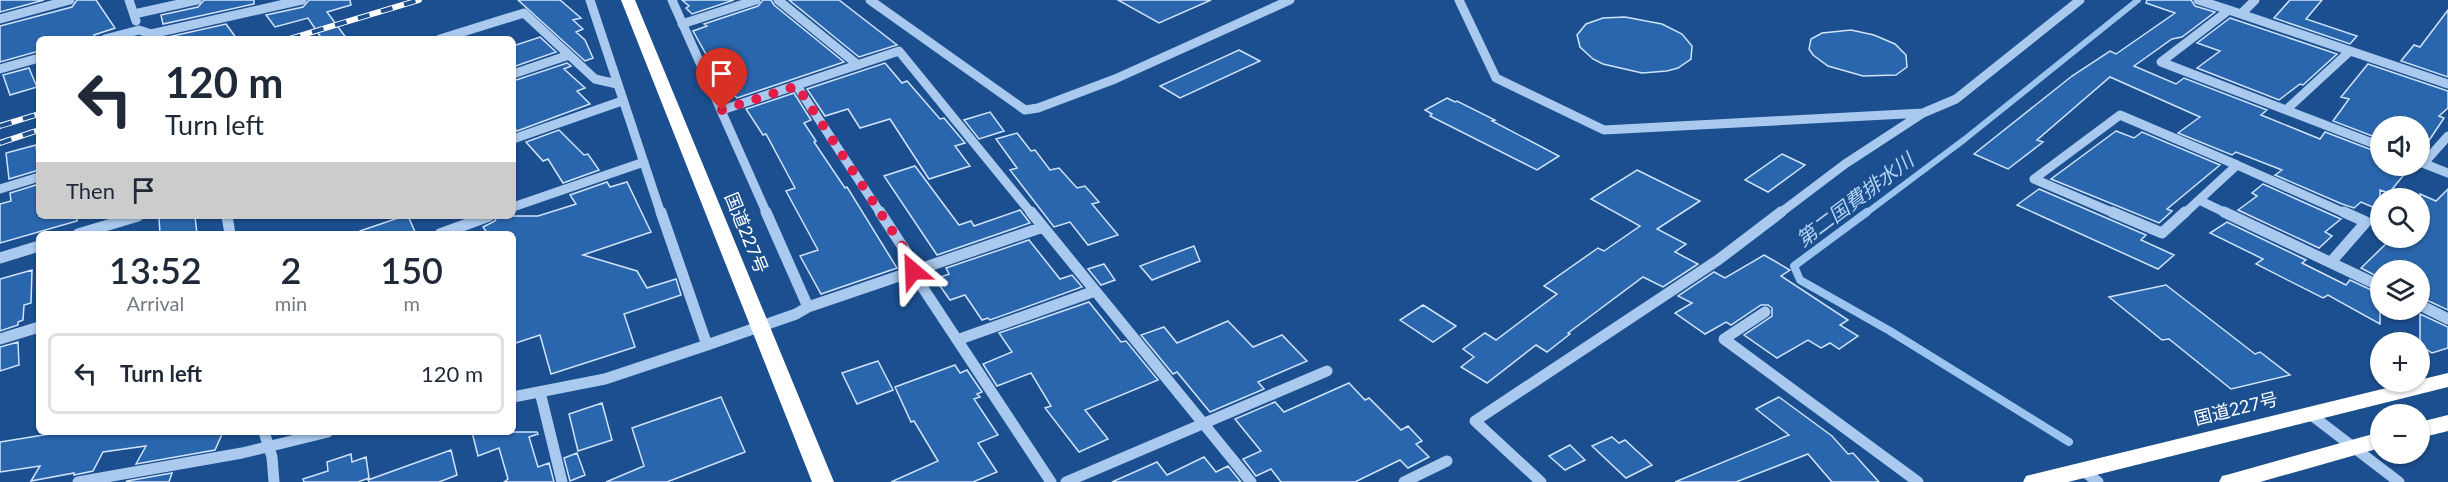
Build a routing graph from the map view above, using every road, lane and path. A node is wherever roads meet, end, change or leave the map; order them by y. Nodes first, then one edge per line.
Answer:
1 (70, 0) edge
2 (129, 0) edge
3 (197, 0) edge
4 (302, 0) edge
5 (590, 0) edge
6 (628, 0) edge
7 (672, 0) edge
8 (756, 0) edge
9 (778, 0) edge
10 (870, 0) edge
11 (1290, 0) edge
12 (1459, 0) edge
13 (2080, 0) edge
14 (2198, 0) edge
15 (2255, 0) edge
16 (2229, 10) junction
17 (134, 14) junction
18 (2241, 14) junction
19 (0, 19) edge
20 (682, 24) junction
21 (139, 30) junction
22 (116, 36) edge
23 (150, 36) edge
24 (156, 36) edge
25 (450, 36) edge
26 (2350, 51) junction
27 (569, 56) junction
28 (36, 59) edge
29 (858, 65) junction
30 (0, 69) edge
31 (516, 73) edge
32 (617, 84) junction
33 (2448, 84) edge
34 (797, 86) junction
35 (622, 101) junction
36 (722, 110) junction
37 (2286, 110) junction
38 (1923, 113) junction
39 (2448, 136) edge
40 (516, 139) edge
41 (2370, 142) edge
42 (2430, 155) edge
43 (644, 162) junction
44 (2237, 165) junction
45 (2430, 166) edge
46 (2448, 173) edge
47 (36, 178) edge
48 (0, 189) edge
49 (2199, 200) junction
50 (516, 206) edge
51 (128, 219) edge
52 (481, 219) edge
53 (1043, 227) junction
54 (88, 231) edge
55 (448, 231) edge
56 (36, 247) edge
57 (0, 258) edge
58 (2331, 262) junction
59 (913, 271) junction
60 (2370, 281) edge
61 (1095, 291) junction
62 (808, 307) junction
63 (2430, 310) edge
64 (1766, 312) dead end
65 (2448, 319) edge
66 (759, 327) junction
67 (36, 328) edge
68 (0, 339) edge
69 (957, 340) junction
70 (707, 345) junction
71 (1327, 371) dead end
72 (2448, 380) edge
73 (540, 392) junction
74 (516, 396) edge
75 (2310, 414) junction
76 (2448, 423) edge
77 (1204, 424) junction
78 (2430, 428) edge
79 (265, 435) edge
80 (314, 435) edge
81 (2370, 442) edge
82 (269, 445) junction
83 (2352, 447) junction
84 (1447, 461) dead end
85 (2090, 476) edge
86 (78, 482) edge
87 (274, 482) edge
88 (561, 482) edge
89 (823, 482) edge
90 (1051, 482) edge
91 (1066, 482) edge
92 (1251, 482) edge
93 (1404, 482) edge
94 (1541, 482) edge
95 (1918, 482) edge
96 (2034, 482) edge
97 (2230, 482) edge
98 (2399, 482) edge

1 - 19 street
2 - 17 street
3 - 17 street
4 - 24 street
5 - 32 street
6 - 66 highway, 国道227号
7 - 20 street
8 - 20 street
9 - 29 street
10 - 11 street
12 - 38 street
13 - 38 street
14 - 16 street
15 - 18 street
16 - 18 street
16 - 37 street
17 - 21 street
18 - 26 street
20 - 36 street
21 - 22 street
21 - 23 street
25 - 27 street
26 - 33 street
26 - 37 street
27 - 31 street
27 - 32 street
28 - 30 street
29 - 34 street
29 - 53 street
32 - 35 street
34 - 36 street
34 - 59 street
35 - 40 street
35 - 43 street
36 - 62 street
37 - 41 street
38 - 94 street
39 - 42 street
43 - 50 street
43 - 70 street
44 - 49 street
44 - 49 street
44 - 58 street
45 - 46 street
47 - 48 street
49 - 58 street
51 - 54 street
52 - 55 street
53 - 59 street
53 - 61 street
56 - 57 street
58 - 60 street
59 - 62 street
59 - 69 street
61 - 69 street
61 - 77 street
62 - 66 street
63 - 65 street
64 - 95 street
66 - 70 street
66 - 89 highway, 国道227号
67 - 68 street
69 - 90 street
70 - 73 street
71 - 77 street
72 - 75 highway, 国道227号
73 - 74 street
73 - 88 street
75 - 83 street
75 - 85 highway, 国道227号
76 - 78 highway
77 - 91 street
77 - 92 street
79 - 82 street
80 - 82 street
81 - 83 highway
82 - 86 street
82 - 87 street
83 - 97 highway
83 - 98 street
84 - 93 street
85 - 96 highway, 国道227号

